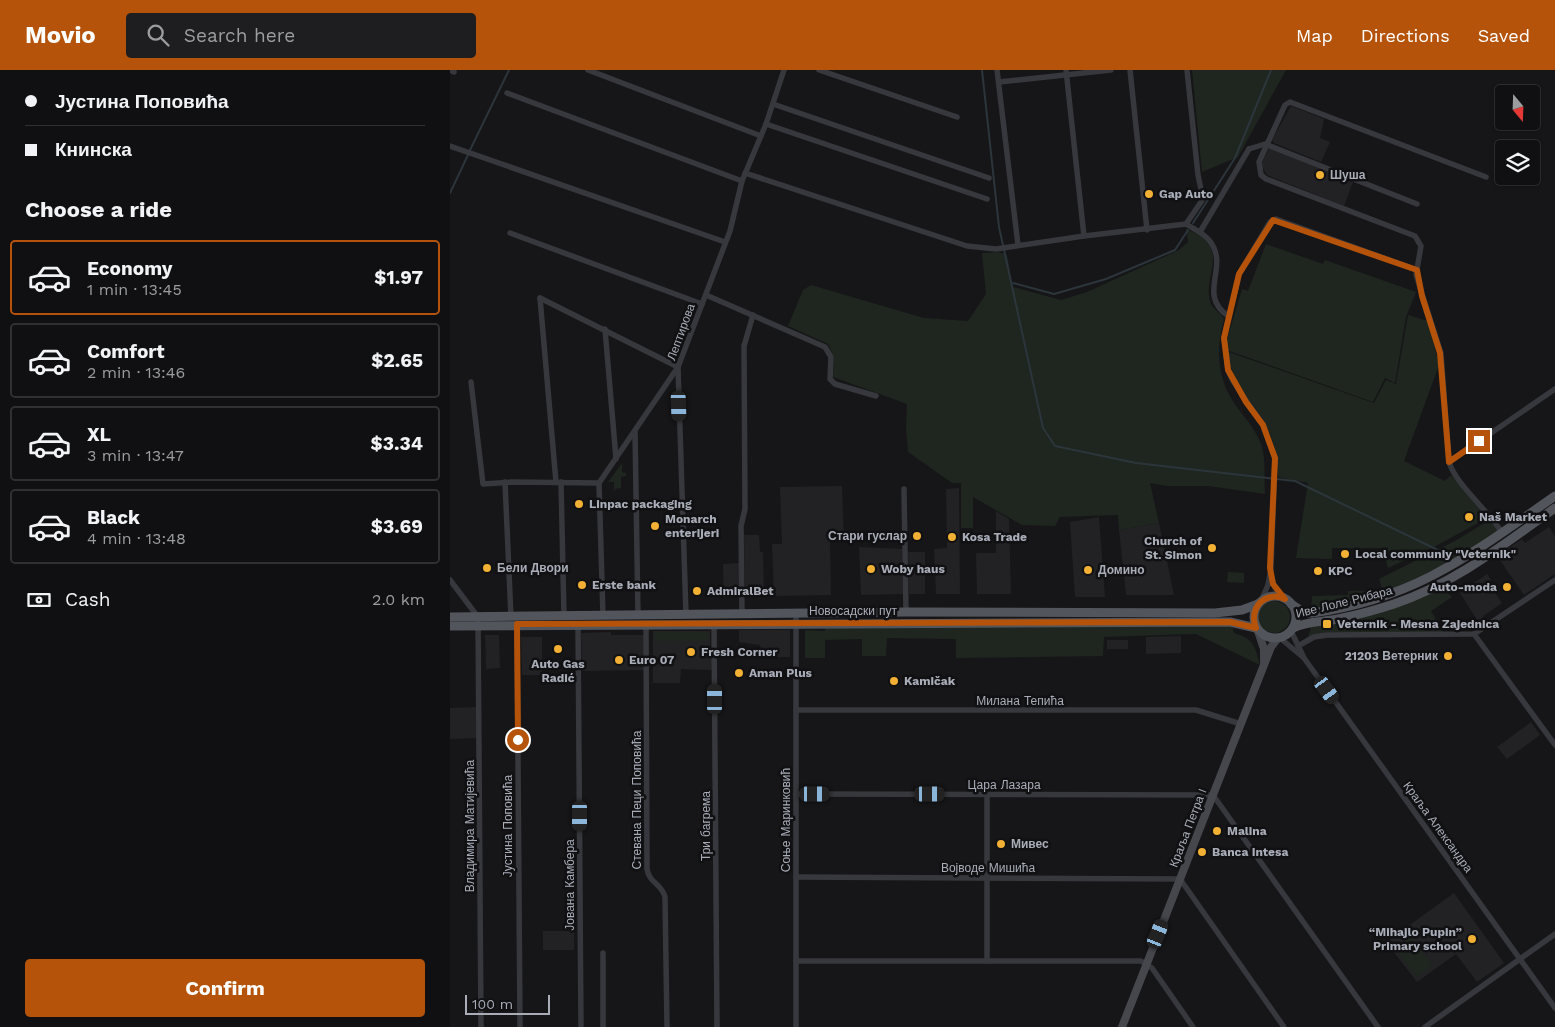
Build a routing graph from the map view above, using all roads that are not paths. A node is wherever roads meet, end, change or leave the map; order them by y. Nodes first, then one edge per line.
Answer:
1 (588, 70) edge
2 (784, 70) edge
3 (819, 70) edge
4 (997, 70) edge
5 (1111, 70) edge
6 (1130, 70) edge
7 (1188, 70) edge
8 (1066, 72) edge
9 (999, 82) junction
10 (507, 93) dead end
11 (773, 104) junction
12 (957, 117) dead end
13 (766, 124) junction
14 (761, 136) junction
15 (1265, 144) junction
16 (450, 146) edge
17 (1249, 149) junction
18 (1261, 155) junction
19 (745, 173) junction
20 (1486, 177) dead end
21 (989, 178) dead end
22 (742, 181) junction
23 (987, 199) dead end
24 (1417, 204) dead end
25 (1189, 226) junction
26 (1147, 230) junction
27 (1200, 232) junction
28 (510, 233) dead end
29 (1084, 236) junction
30 (725, 242) junction
31 (1018, 245) junction
32 (1417, 270) junction
33 (706, 295) junction
34 (702, 304) junction
35 (753, 315) junction
36 (1228, 316) junction
37 (605, 329) junction
38 (678, 367) junction
39 (471, 382) dead end
40 (1555, 389) edge
41 (876, 396) dead end
42 (635, 431) junction
43 (616, 459) junction
44 (1449, 462) junction
45 (505, 482) junction
46 (558, 482) junction
47 (599, 483) junction
48 (904, 489) dead end
49 (1555, 496) edge
50 (1555, 508) edge
51 (1502, 532) junction
52 (1507, 542) junction
53 (1270, 568) junction
54 (450, 580) edge
55 (1555, 580) edge
56 (1288, 601) junction
57 (1260, 603) junction
58 (906, 612) junction
59 (796, 613) junction
60 (742, 614) junction
61 (603, 615) junction
62 (638, 615) junction
63 (686, 615) junction
64 (564, 616) junction
65 (450, 617) edge
66 (511, 617) junction
67 (478, 621) junction
68 (517, 624) junction
69 (578, 624) junction
70 (646, 624) junction
71 (714, 624) junction
72 (796, 624) junction
73 (450, 626) edge
74 (1257, 629) junction
75 (1292, 630) junction
76 (1474, 634) junction
77 (1279, 638) junction
78 (1298, 646) junction
79 (1304, 658) junction
80 (1264, 668) junction
81 (796, 710) junction
82 (1241, 724) junction
83 (1555, 745) edge
84 (796, 794) junction
85 (987, 795) junction
86 (1212, 795) junction
87 (796, 877) junction
88 (988, 878) junction
89 (1180, 879) junction
90 (1555, 934) edge
91 (602, 953) dead end
92 (1520, 959) junction
93 (796, 961) junction
94 (988, 961) junction
95 (1147, 963) junction
96 (1555, 1008) edge
97 (481, 1027) edge
98 (520, 1027) edge
99 (582, 1027) edge
100 (603, 1027) edge
101 (667, 1027) edge
102 (717, 1027) edge
103 (796, 1027) edge
104 (1122, 1027) edge
105 (1193, 1027) edge
106 (1284, 1027) edge
107 (1378, 1027) edge
108 (1425, 1027) edge

1 - 14 street
2 - 11 street, Лептирова
3 - 12 street
4 - 9 street
5 - 8 street
6 - 26 street
7 - 25 street
8 - 9 street
8 - 29 street
9 - 31 street
10 - 22 street
11 - 13 street, Лептирова
11 - 21 street
13 - 14 street, Лептирова
13 - 23 street
14 - 19 street, Лептирова
15 - 17 street
15 - 18 street
15 - 20 street
15 - 24 street
16 - 30 street
17 - 18 street
17 - 27 street
18 - 32 street
19 - 22 street, Лептирова
19 - 31 street
22 - 30 street, Лептирова
25 - 26 street
25 - 27 street
26 - 29 street
27 - 36 street
28 - 34 street
29 - 31 street
30 - 33 street, Лептирова
32 - 36 street
32 - 44 street
33 - 34 street, Лептирова
33 - 35 street
34 - 38 street, Лептирова
35 - 41 street
35 - 60 street
36 - 53 street
37 - 38 street
37 - 43 street
37 - 46 street
38 - 42 street
38 - 63 street, Лептирова
39 - 45 street
40 - 44 street
42 - 43 street
42 - 62 street
43 - 47 street
44 - 51 street
45 - 46 street
45 - 66 street
46 - 47 street
46 - 64 street
47 - 61 street
48 - 58 street, Новосадски пут
49 - 51 main road, Иве Лоле Рибара
50 - 52 main road, Иве Лоле Рибара
51 - 52 street
51 - 56 main road, Иве Лоле Рибара
52 - 75 main road, Иве Лоле Рибара
53 - 56 street
53 - 57 street
54 - 67 street
55 - 76 street
56 - 57 main road
56 - 75 main road
57 - 58 main road, Новосадски пут
57 - 74 main road
58 - 59 main road, Новосадски пут
59 - 60 main road, Новосадски пут
59 - 72 street, Соње Маринковић
60 - 63 main road, Новосадски пут
61 - 62 main road, Новосадски пут
61 - 64 main road, Новосадски пут
62 - 63 main road, Новосадски пут
64 - 66 main road, Новосадски пут
65 - 67 main road, Новосадски пут
66 - 67 main road, Новосадски пут
67 - 68 main road, Новосадски пут
67 - 73 main road, Новосадски пут
67 - 97 street, Владимира Матијевића
68 - 69 main road, Новосадски пут
68 - 98 street, Јустина Поповића
69 - 70 main road, Новосадски пут
69 - 99 street, Јована Камбера
70 - 71 main road, Новосадски пут
70 - 101 street, Стевана Пеци Поповића
71 - 72 main road, Новосадски пут
71 - 102 street, Три багрема
72 - 74 main road, Новосадски пут
72 - 81 street, Соње Маринковић
74 - 77 main road
74 - 80 street
75 - 77 main road
75 - 78 street
76 - 78 street
76 - 83 street
77 - 79 street
77 - 80 street, Краља Петра I
78 - 79 street
79 - 92 street, Краља Александра
80 - 82 street, Краља Петра I
81 - 82 street, Милана Тепића
81 - 84 street, Соње Маринковић
82 - 86 street, Краља Петра I
84 - 85 street, Цара Лазара
84 - 87 street, Соње Маринковић
85 - 86 street, Цара Лазара
85 - 88 street
86 - 89 street, Краља Петра I
86 - 107 street
87 - 88 street, Војводе Мишића
87 - 93 street, Соње Маринковић
88 - 89 street, Војводе Мишића
88 - 94 street
89 - 95 street, Краља Петра I
89 - 106 street
90 - 92 street
91 - 100 street
92 - 96 street, Краља Александра
92 - 108 street
93 - 94 street
93 - 103 street, Соње Маринковић
94 - 95 street
95 - 104 street, Краља Петра I
95 - 105 street

